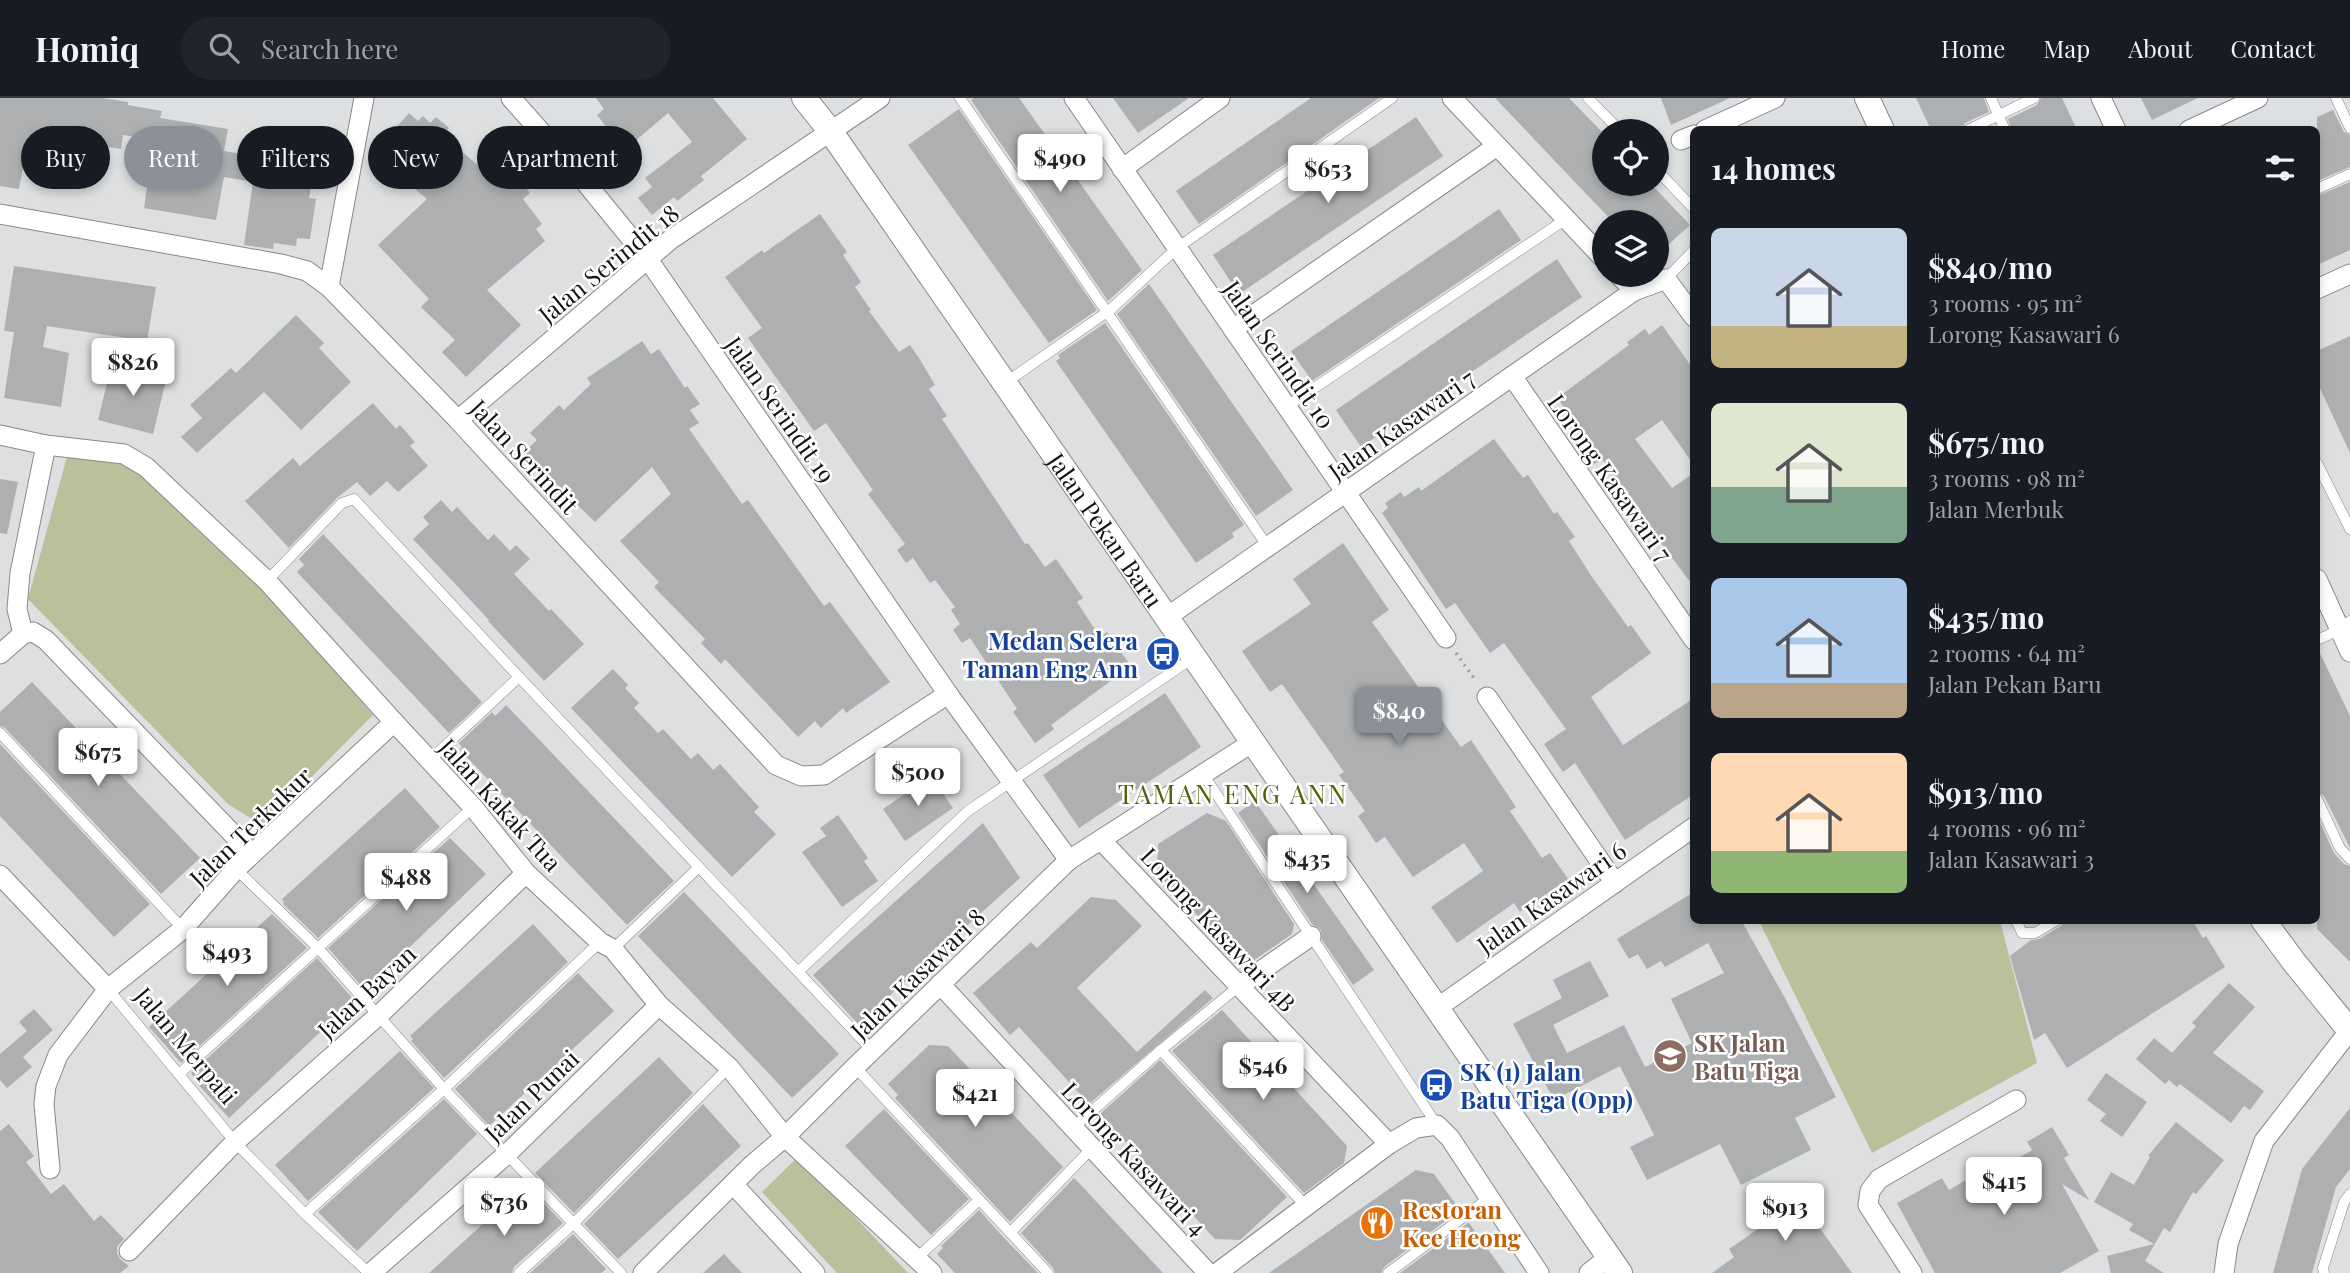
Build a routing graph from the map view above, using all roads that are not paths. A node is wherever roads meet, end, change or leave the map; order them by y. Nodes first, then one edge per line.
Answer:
1 (364, 98) edge
2 (511, 98) edge
3 (804, 98) edge
4 (880, 98) edge
5 (960, 98) edge
6 (1074, 98) edge
7 (1220, 98) edge
8 (1392, 98) edge
9 (1452, 98) edge
10 (1588, 98) edge
11 (1775, 98) edge
12 (1867, 98) edge
13 (1991, 98) edge
14 (2034, 98) edge
15 (2101, 98) edge
16 (2258, 98) edge
17 (2336, 98) edge
18 (1999, 114) junction
19 (1608, 119) edge
20 (1714, 126) edge
21 (1880, 126) edge
22 (1976, 126) edge
23 (2004, 126) edge
24 (2114, 126) edge
25 (2198, 126) edge
26 (2350, 128) edge
27 (831, 132) junction
28 (1497, 146) junction
29 (1122, 169) junction
30 (2350, 174) edge
31 (1669, 183) edge
32 (2320, 188) edge
33 (1690, 205) edge
34 (0, 214) edge
35 (1566, 219) junction
36 (1592, 246) edge
37 (1177, 248) junction
38 (1690, 254) edge
39 (647, 258) junction
40 (2350, 274) edge
41 (1669, 277) edge
42 (1669, 282) edge
43 (329, 286) junction
44 (1630, 287) edge
45 (1645, 287) edge
46 (2320, 288) edge
47 (1634, 291) junction
48 (1690, 311) edge
49 (1107, 312) junction
50 (1233, 329) junction
51 (1512, 376) junction
52 (1005, 383) junction
53 (1286, 407) junction
54 (458, 420) junction
55 (0, 435) edge
56 (46, 445) junction
57 (2320, 469) edge
58 (1346, 492) junction
59 (2350, 529) edge
60 (1268, 547) junction
61 (267, 581) junction
62 (2320, 584) edge
63 (1167, 617) junction
64 (2345, 626) edge
65 (23, 634) junction
66 (1690, 634) edge
67 (1446, 638) road end
68 (2320, 638) edge
69 (2350, 652) edge
70 (0, 654) edge
71 (1195, 657) junction
72 (519, 677) junction
73 (948, 694) junction
74 (1487, 697) road end
75 (394, 722) junction
76 (0, 733) edge
77 (1253, 742) junction
78 (429, 761) junction
79 (1203, 774) junction
80 (1010, 781) junction
81 (2320, 805) edge
82 (473, 807) junction
83 (1690, 830) edge
84 (1101, 840) junction
85 (252, 854) junction
86 (2350, 859) edge
87 (1069, 860) junction
88 (699, 867) junction
89 (236, 869) junction
90 (526, 873) junction
91 (0, 876) edge
92 (1615, 883) junction
93 (2018, 924) edge
94 (2050, 924) edge
95 (2266, 924) edge
96 (183, 929) junction
97 (1311, 936) junction
98 (607, 946) junction
99 (318, 948) junction
100 (799, 971) junction
101 (940, 984) junction
102 (1239, 986) junction
103 (108, 989) junction
104 (2323, 996) junction
105 (659, 1005) junction
106 (1437, 1008) junction
107 (2350, 1010) edge
108 (379, 1014) junction
109 (2350, 1030) edge
110 (1161, 1049) junction
111 (872, 1050) junction
112 (729, 1067) junction
113 (855, 1067) junction
114 (179, 1074) junction
115 (444, 1089) junction
116 (2016, 1100) dead end
117 (1437, 1125) junction
118 (1073, 1128) junction
119 (785, 1138) junction
120 (235, 1143) junction
121 (1389, 1144) junction
122 (1092, 1148) junction
123 (508, 1153) junction
124 (50, 1169) dead end
125 (733, 1184) junction
126 (2350, 1194) edge
127 (1489, 1198) junction
128 (979, 1200) junction
129 (1306, 1205) junction
130 (305, 1214) junction
131 (573, 1224) junction
132 (1010, 1233) junction
133 (129, 1251) dead end
134 (917, 1258) junction
135 (1614, 1265) edge
136 (652, 1267) edge
137 (370, 1273) edge
138 (519, 1273) edge
139 (621, 1273) edge
140 (816, 1273) edge
141 (932, 1273) edge
142 (1048, 1273) edge
143 (1208, 1273) edge
144 (1217, 1273) edge
145 (1388, 1273) edge
146 (1539, 1273) edge
147 (1588, 1273) edge
148 (1912, 1273) edge
149 (2224, 1273) edge
150 (2324, 1273) edge

1 - 43 street
2 - 39 street, Jalan Serindit 19
3 - 27 street, Jalan Pekan Baru
4 - 27 street, Jalan Serindit 18
5 - 49 lane
6 - 29 street, Jalan Serindit 10
7 - 29 street
8 - 37 lane
9 - 28 street
10 - 19 lane
11 - 20 street
12 - 21 street
13 - 18 lane
14 - 18 lane
15 - 24 street
16 - 25 street
17 - 26 lane
18 - 22 lane
18 - 23 lane
27 - 39 street, Jalan Serindit 18
27 - 52 street, Jalan Pekan Baru
28 - 35 street
28 - 50 street
29 - 37 street, Jalan Serindit 10
30 - 32 lane
31 - 33 lane
34 - 43 street, Jalan Serindit
35 - 36 street
35 - 53 lane
37 - 49 lane
37 - 50 street, Jalan Serindit 10
38 - 41 lane
39 - 54 street, Jalan Serindit 18
39 - 73 street, Jalan Serindit 19
40 - 46 street
42 - 48 street
43 - 54 street, Jalan Serindit
44 - 47 street
45 - 47 street, Jalan Kasawari 7
47 - 51 street, Jalan Kasawari 7
49 - 52 lane
49 - 60 lane
50 - 53 street, Jalan Serindit 10
51 - 58 street, Jalan Kasawari 7
51 - 66 street, Lorong Kasawari 7
52 - 63 street, Jalan Pekan Baru
53 - 58 street, Jalan Serindit 10
54 - 73 street, Jalan Serindit
55 - 56 street, Jalan Kakak Tua
56 - 61 street, Jalan Kakak Tua
56 - 65 street
57 - 59 lane
58 - 60 street, Jalan Kasawari 7
58 - 67 street, Jalan Serindit 10
60 - 63 street, Jalan Kasawari 7
61 - 72 lane
61 - 75 street, Jalan Kakak Tua
62 - 64 street
63 - 71 street, Jalan Pekan Baru
64 - 68 lane
64 - 69 street
65 - 70 street
65 - 85 street
71 - 77 street, Jalan Pekan Baru
71 - 80 lane
72 - 78 lane
72 - 88 lane
73 - 80 street, Jalan Serindit 19
74 - 92 street
75 - 78 street, Jalan Kakak Tua
75 - 85 street, Jalan Terkukur
76 - 96 lane
77 - 79 street, Jalan Kasawari 8
77 - 106 street, Jalan Pekan Baru
78 - 82 street, Jalan Kakak Tua
79 - 84 street, Jalan Kasawari 8
79 - 97 lane
80 - 87 street, Jalan Serindit 19
80 - 100 lane
81 - 86 lane
82 - 90 street, Jalan Kakak Tua
82 - 99 lane
83 - 92 street, Jalan Kasawari 6
84 - 87 street, Jalan Kasawari 8
84 - 102 street, Lorong Kasawari 4B
85 - 89 street, Jalan Terkukur
87 - 101 street, Jalan Kasawari 8
88 - 98 lane
88 - 100 lane
89 - 96 street, Jalan Terkukur
89 - 99 lane
90 - 98 street, Jalan Kakak Tua
90 - 108 street, Jalan Bayan
91 - 103 street, Jalan Merpati
92 - 106 street, Jalan Kasawari 6
93 - 94 lane
95 - 104 street
96 - 103 street, Jalan Terkukur
97 - 102 street
97 - 117 lane
98 - 105 street, Jalan Kakak Tua
98 - 115 lane
99 - 108 lane
99 - 114 lane
100 - 111 lane
101 - 111 street, Jalan Kasawari 8
101 - 118 street, Lorong Kasawari 4
102 - 110 lane
102 - 121 street, Lorong Kasawari 4B
103 - 114 lane, Jalan Merpati
103 - 124 street, Jalan Terkukur
104 - 107 street
104 - 109 street
105 - 112 street, Jalan Kakak Tua
105 - 123 street, Jalan Punai
106 - 135 street, Jalan Pekan Baru
108 - 115 lane
108 - 120 street, Jalan Bayan
109 - 149 street
110 - 118 lane
110 - 129 lane
111 - 113 street, Jalan Kasawari 8
112 - 119 street, Jalan Kakak Tua
112 - 131 lane
113 - 119 street, Jalan Kasawari 8
113 - 128 lane
114 - 120 lane, Jalan Merpati
115 - 123 lane
115 - 130 lane
116 - 148 street
117 - 121 street
117 - 127 street
118 - 122 street, Lorong Kasawari 4
119 - 125 street, Jalan Kasawari 8
119 - 134 street, Jalan Kakak Tua
120 - 130 lane, Jalan Merpati
120 - 133 street, Jalan Bayan
121 - 129 street
122 - 132 lane
122 - 143 street, Lorong Kasawari 4
123 - 131 lane
123 - 137 street, Jalan Punai
125 - 136 street, Jalan Kasawari 8
125 - 140 street
126 - 150 lane
127 - 145 lane
127 - 146 street
128 - 132 lane
128 - 134 lane
129 - 144 street
130 - 137 lane, Jalan Merpati
131 - 138 lane
131 - 139 lane
132 - 142 lane
134 - 141 street, Jalan Kakak Tua
135 - 147 street

